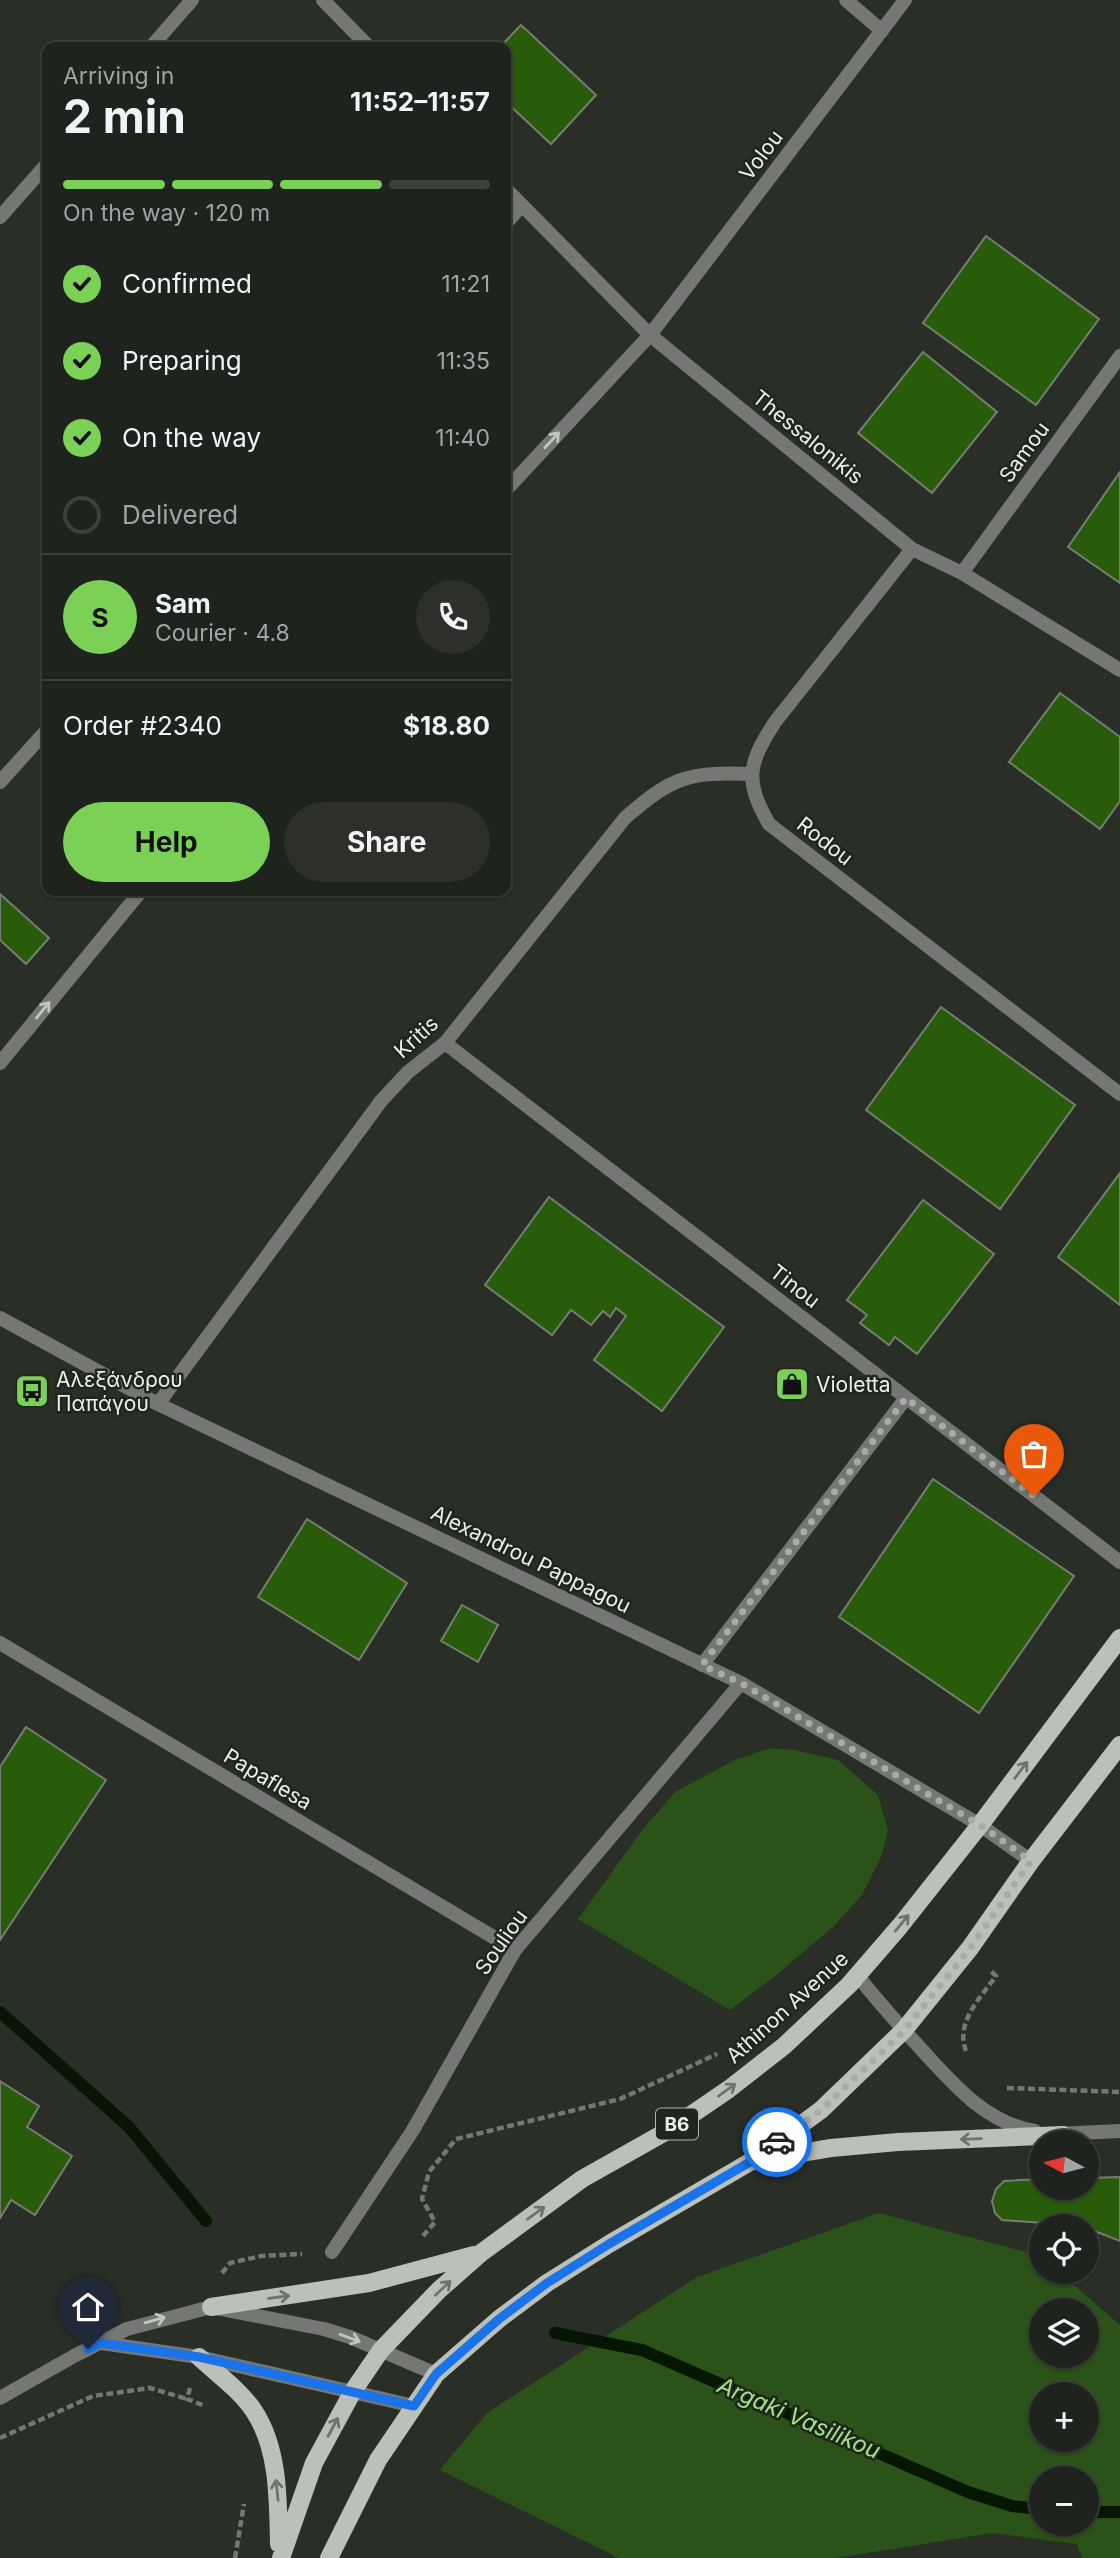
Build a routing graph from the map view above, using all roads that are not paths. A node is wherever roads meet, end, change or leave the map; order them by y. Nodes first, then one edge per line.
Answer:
1 (192, 0) edge
2 (323, 0) edge
3 (846, 0) edge
4 (905, 0) edge
5 (882, 31) junction
6 (154, 42) edge
7 (364, 42) edge
8 (42, 170) edge
9 (511, 194) edge
10 (522, 205) junction
11 (0, 217) edge
12 (511, 217) edge
13 (650, 335) junction
14 (1120, 356) edge
15 (511, 485) edge
16 (912, 548) junction
17 (962, 573) junction
18 (1120, 670) edge
19 (42, 736) edge
20 (751, 774) junction
21 (0, 782) edge
22 (137, 896) edge
23 (445, 1043) junction
24 (0, 1063) edge
25 (1120, 1094) edge
26 (0, 1318) edge
27 (906, 1398) junction
28 (158, 1404) junction
29 (1120, 1562) edge
30 (1120, 1638) edge
31 (0, 1643) edge
32 (702, 1665) junction
33 (741, 1683) junction
34 (1120, 1745) edge
35 (980, 1825) junction
36 (1031, 1861) junction
37 (515, 1950) junction
38 (858, 1976) junction
39 (904, 2031) junction
40 (1032, 2130) edge
41 (1120, 2131) edge
42 (1099, 2132) edge
43 (1029, 2136) edge
44 (750, 2162) junction
45 (332, 2252) dead end
46 (481, 2253) junction
47 (211, 2307) junction
48 (101, 2343) junction
49 (381, 2350) junction
50 (199, 2357) junction
51 (436, 2374) junction
52 (353, 2391) junction
53 (0, 2398) edge
54 (414, 2406) junction
55 (280, 2558) edge
56 (328, 2558) edge

1 - 6 street
2 - 7 street
3 - 5 street
4 - 5 street, Volou
5 - 13 street, Volou
8 - 11 street
9 - 10 street, Thessalonikis
10 - 12 street
10 - 13 street, Thessalonikis
15 -> 13 street, Volou
13 - 16 street, Thessalonikis
14 - 17 street, Samou
16 - 17 street, Thessalonikis
16 - 20 street
17 - 18 street, Thessalonikis
19 - 21 street
20 - 23 street, Kritis
20 - 25 street, Rodou
24 -> 22 street
23 - 27 street, Tinou
23 - 28 street, Kritis
26 - 28 street, Alexandrou Pappagou
27 - 29 street, Tinou
27 - 32 street
28 - 32 street, Alexandrou Pappagou
35 -> 30 main road, Athinon Avenue / B6
31 - 37 street, Papaflesa
32 - 33 street, Alexandrou Pappagou
33 - 35 street, Alexandrou Pappagou
33 - 37 street, Souliou
34 - 36 main road
35 - 36 street, Alexandrou Pappagou
38 -> 35 main road, Athinon Avenue / B6
36 - 39 main road
37 - 45 street, Souliou
38 - 39 street
46 -> 38 main road, Athinon Avenue / B6
39 - 40 street
39 - 44 main road
41 - 42 street
43 -> 44 main road
44 - 51 main road
47 -> 46 main road
49 -> 46 main road, Athinon Avenue / B6
48 -> 47 street
47 -> 49 street
48 - 50 street
48 - 53 street
49 - 51 street
49 - 52 main road, Athinon Avenue / B6
50 - 52 street
55 -> 50 main road
51 - 54 main road
52 - 54 street
55 -> 52 main road, B6
54 - 56 main road

